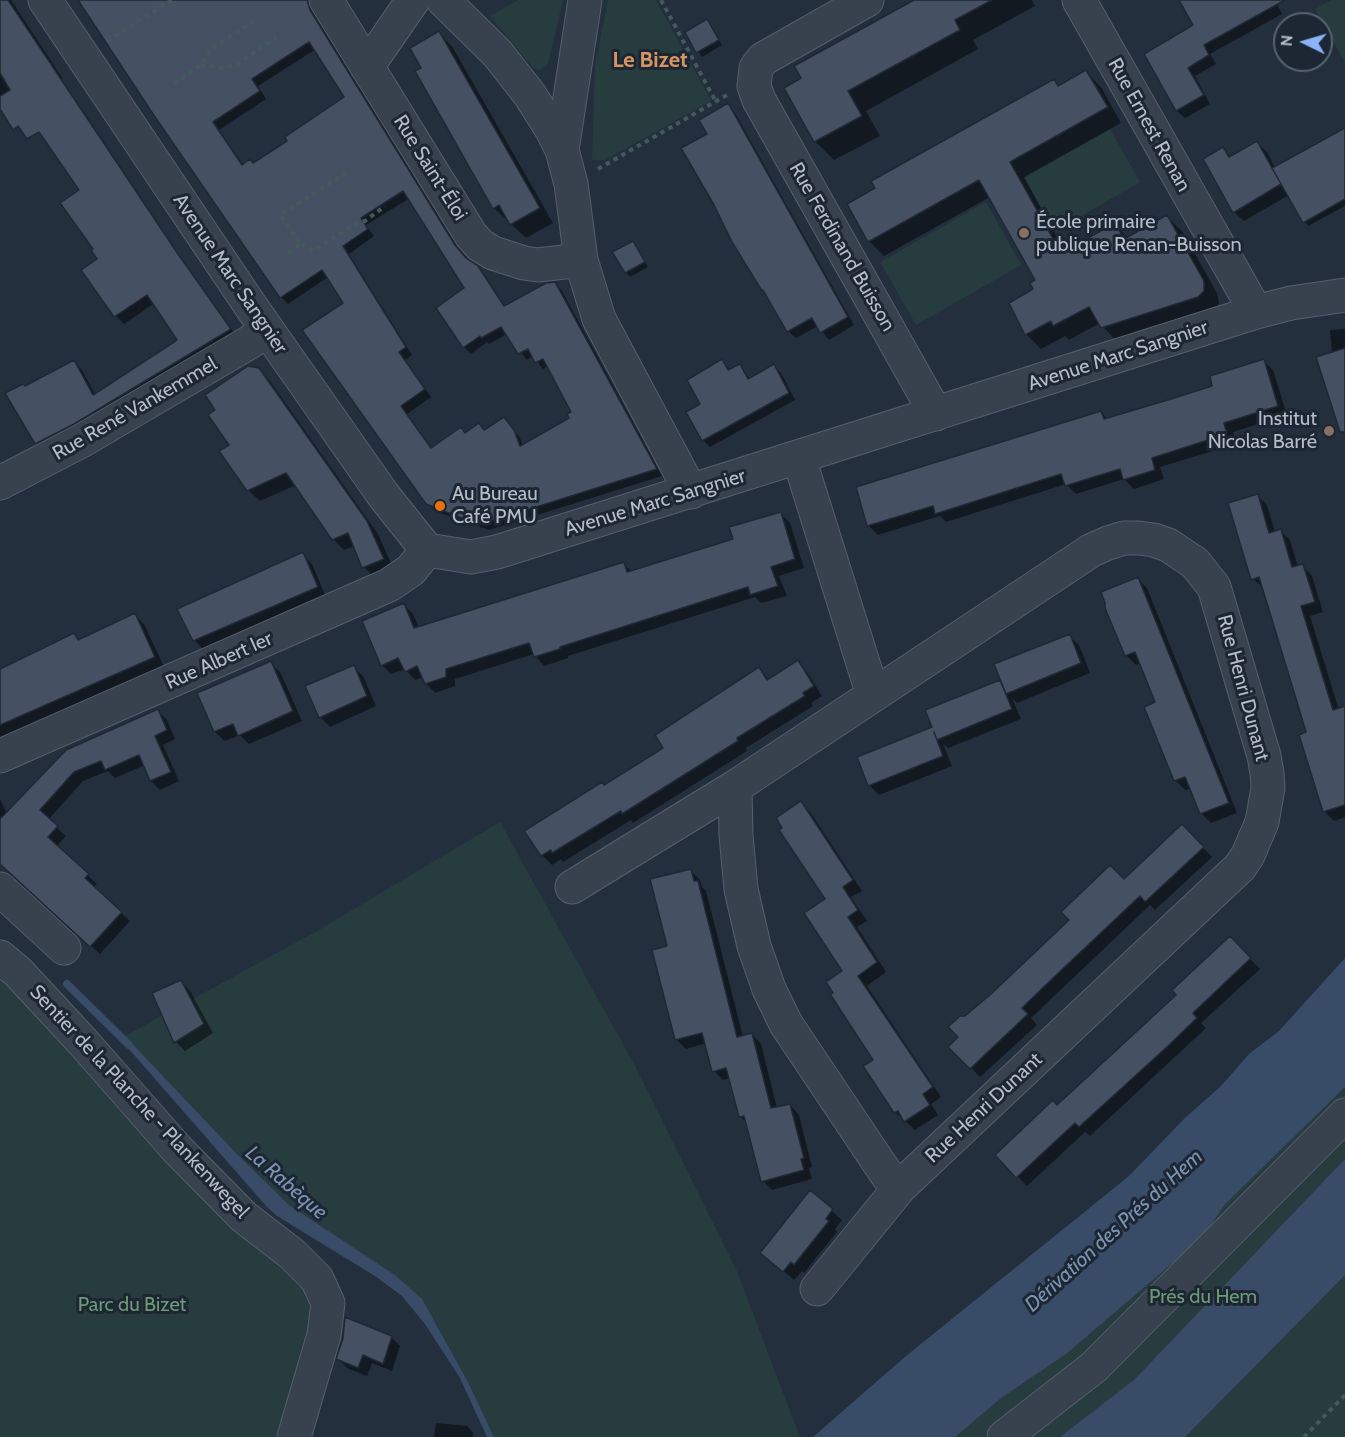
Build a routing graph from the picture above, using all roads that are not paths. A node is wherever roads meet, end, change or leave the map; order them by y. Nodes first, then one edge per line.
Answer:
1 (326, 0) edge
2 (413, 0) edge
3 (443, 0) edge
4 (585, 0) edge
5 (867, 0) edge
6 (45, 1) edge
7 (1082, 1) edge
8 (367, 67) junction
9 (562, 150) junction
10 (581, 260) junction
11 (1345, 295) edge
12 (1256, 312) junction
13 (267, 330) junction
14 (936, 414) junction
15 (799, 458) junction
16 (0, 483) edge
17 (691, 492) junction
18 (427, 550) junction
19 (873, 695) junction
20 (0, 756) edge
21 (735, 787) junction
22 (572, 887) dead end
23 (0, 889) edge
24 (64, 948) dead end
25 (0, 957) edge
26 (1345, 1115) edge
27 (900, 1187) junction
28 (817, 1288) dead end
29 (294, 1437) edge
30 (1004, 1437) edge

1 - 8 street, Rue Saint-Éloi
2 - 8 street
3 - 9 street
4 - 9 street
5 - 14 street, Rue Ferdinand Buisson
6 - 13 street, Avenue Marc Sangnier
7 - 12 street, Rue Ernest Renan
8 - 10 street, Rue Saint-Éloi
9 - 10 street
10 - 17 street
11 - 12 street, Avenue Marc Sangnier
12 - 14 street, Avenue Marc Sangnier
13 - 16 street, Rue René Vankemmel
13 - 18 street, Avenue Marc Sangnier
14 - 15 street, Avenue Marc Sangnier
15 - 17 street, Avenue Marc Sangnier
15 - 19 street
17 - 18 street, Avenue Marc Sangnier
18 - 20 street, Rue Albert Ier
19 - 21 street, Rue Henri Dunant
19 - 27 street, Rue Henri Dunant
21 - 22 street, Rue Henri Dunant
21 - 27 street
23 - 24 street
25 - 29 street, Sentier de la Planche - Plankenwegel
26 - 30 street
27 - 28 street, Rue Henri Dunant

